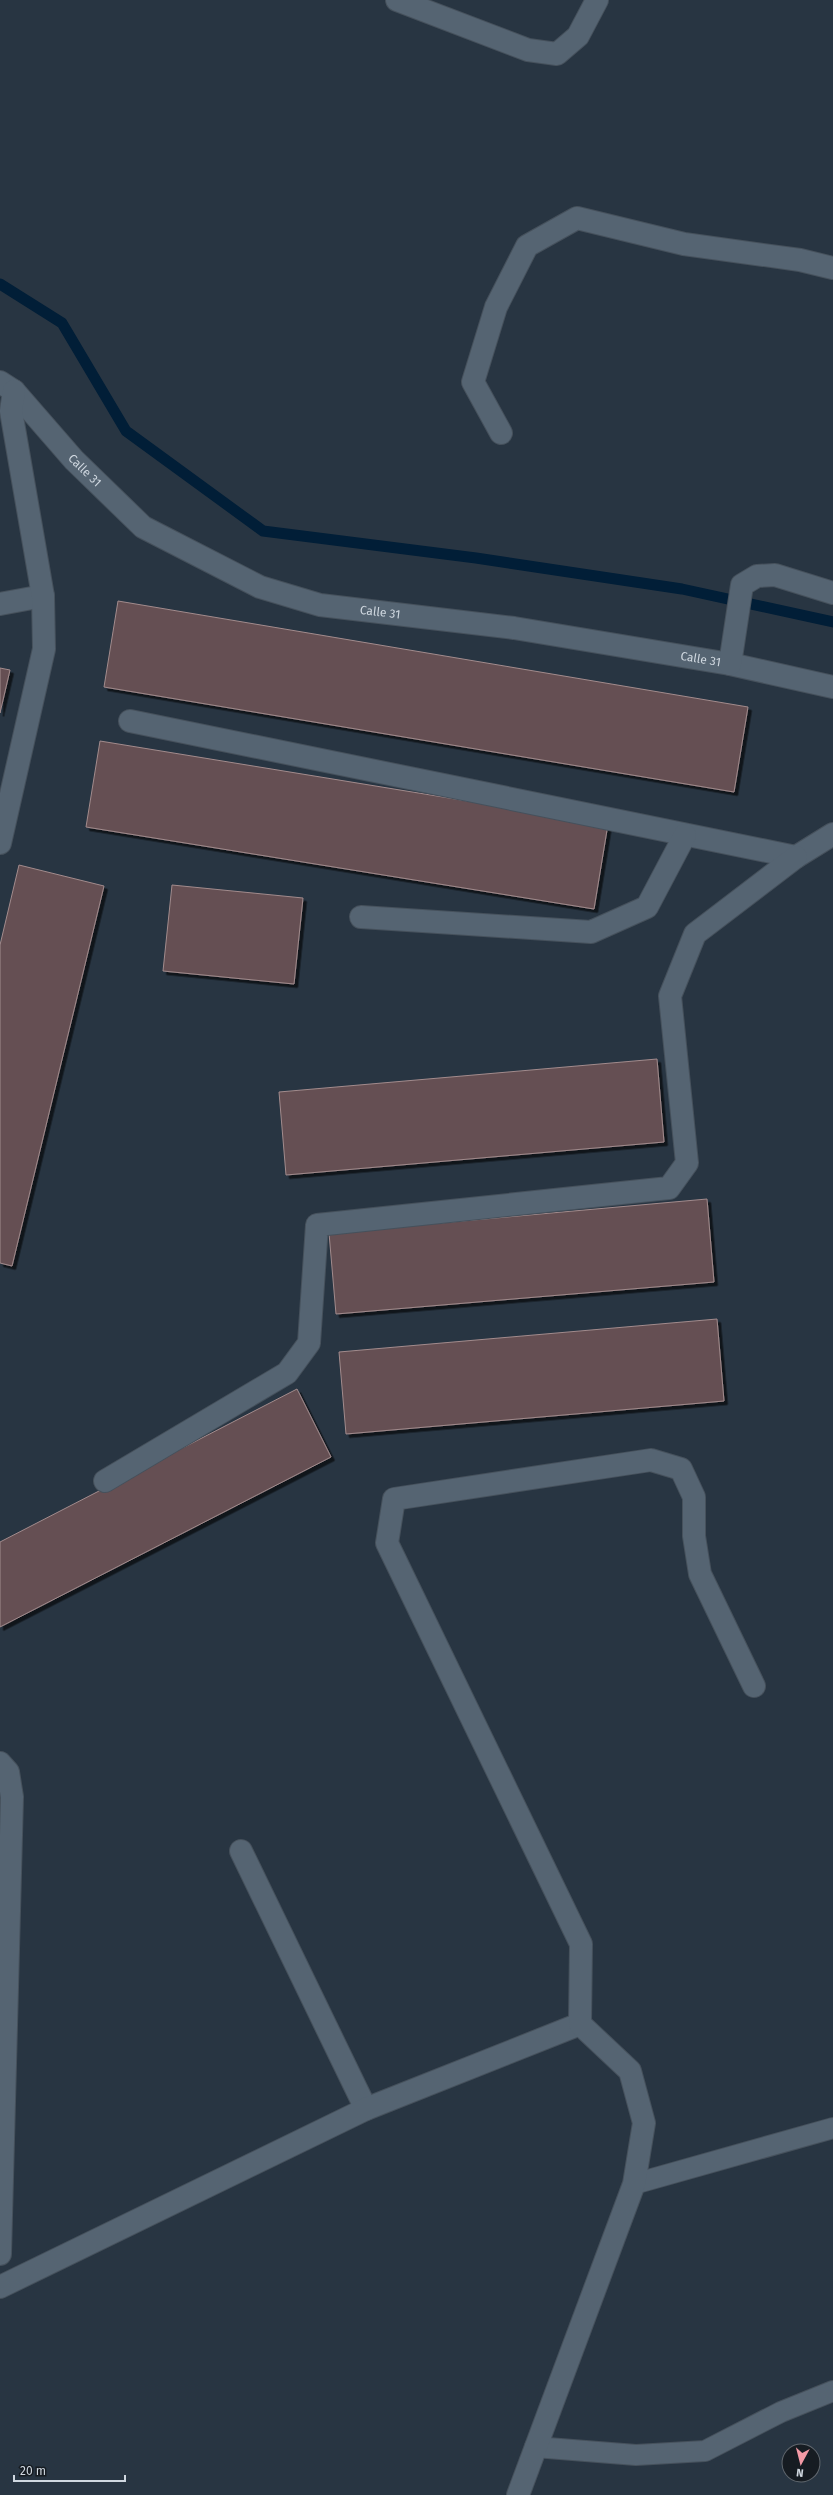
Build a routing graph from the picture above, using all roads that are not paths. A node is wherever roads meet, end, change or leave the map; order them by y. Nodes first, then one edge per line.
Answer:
1 (397, 0) edge
2 (597, 0) edge
3 (833, 268) edge
4 (7, 387) edge
5 (502, 433) dead end
6 (833, 593) edge
7 (43, 596) junction
8 (0, 604) edge
9 (730, 664) junction
10 (833, 687) edge
11 (130, 721) dead end
12 (833, 834) edge
13 (685, 835) junction
14 (0, 844) edge
15 (796, 858) junction
16 (361, 917) dead end
17 (105, 1481) dead end
18 (754, 1686) dead end
19 (0, 1763) edge
20 (241, 1851) dead end
21 (580, 2024) junction
22 (366, 2109) junction
23 (833, 2128) edge
24 (634, 2184) junction
25 (0, 2254) edge
26 (0, 2287) edge
27 (833, 2391) edge
28 (536, 2447) junction
29 (518, 2495) edge

1 - 2 street
3 - 5 street
4 - 7 street
4 - 9 street, Calle 31
6 - 9 street
7 - 8 street
7 - 14 street
9 - 10 street, Calle 31
11 - 13 street
12 - 15 street
13 - 15 street
13 - 16 street
15 - 17 street
18 - 21 street
19 - 25 street
20 - 22 street
21 - 22 street
21 - 24 street
22 - 26 street
23 - 24 lane
24 - 28 street
27 - 28 lane
28 - 29 street

